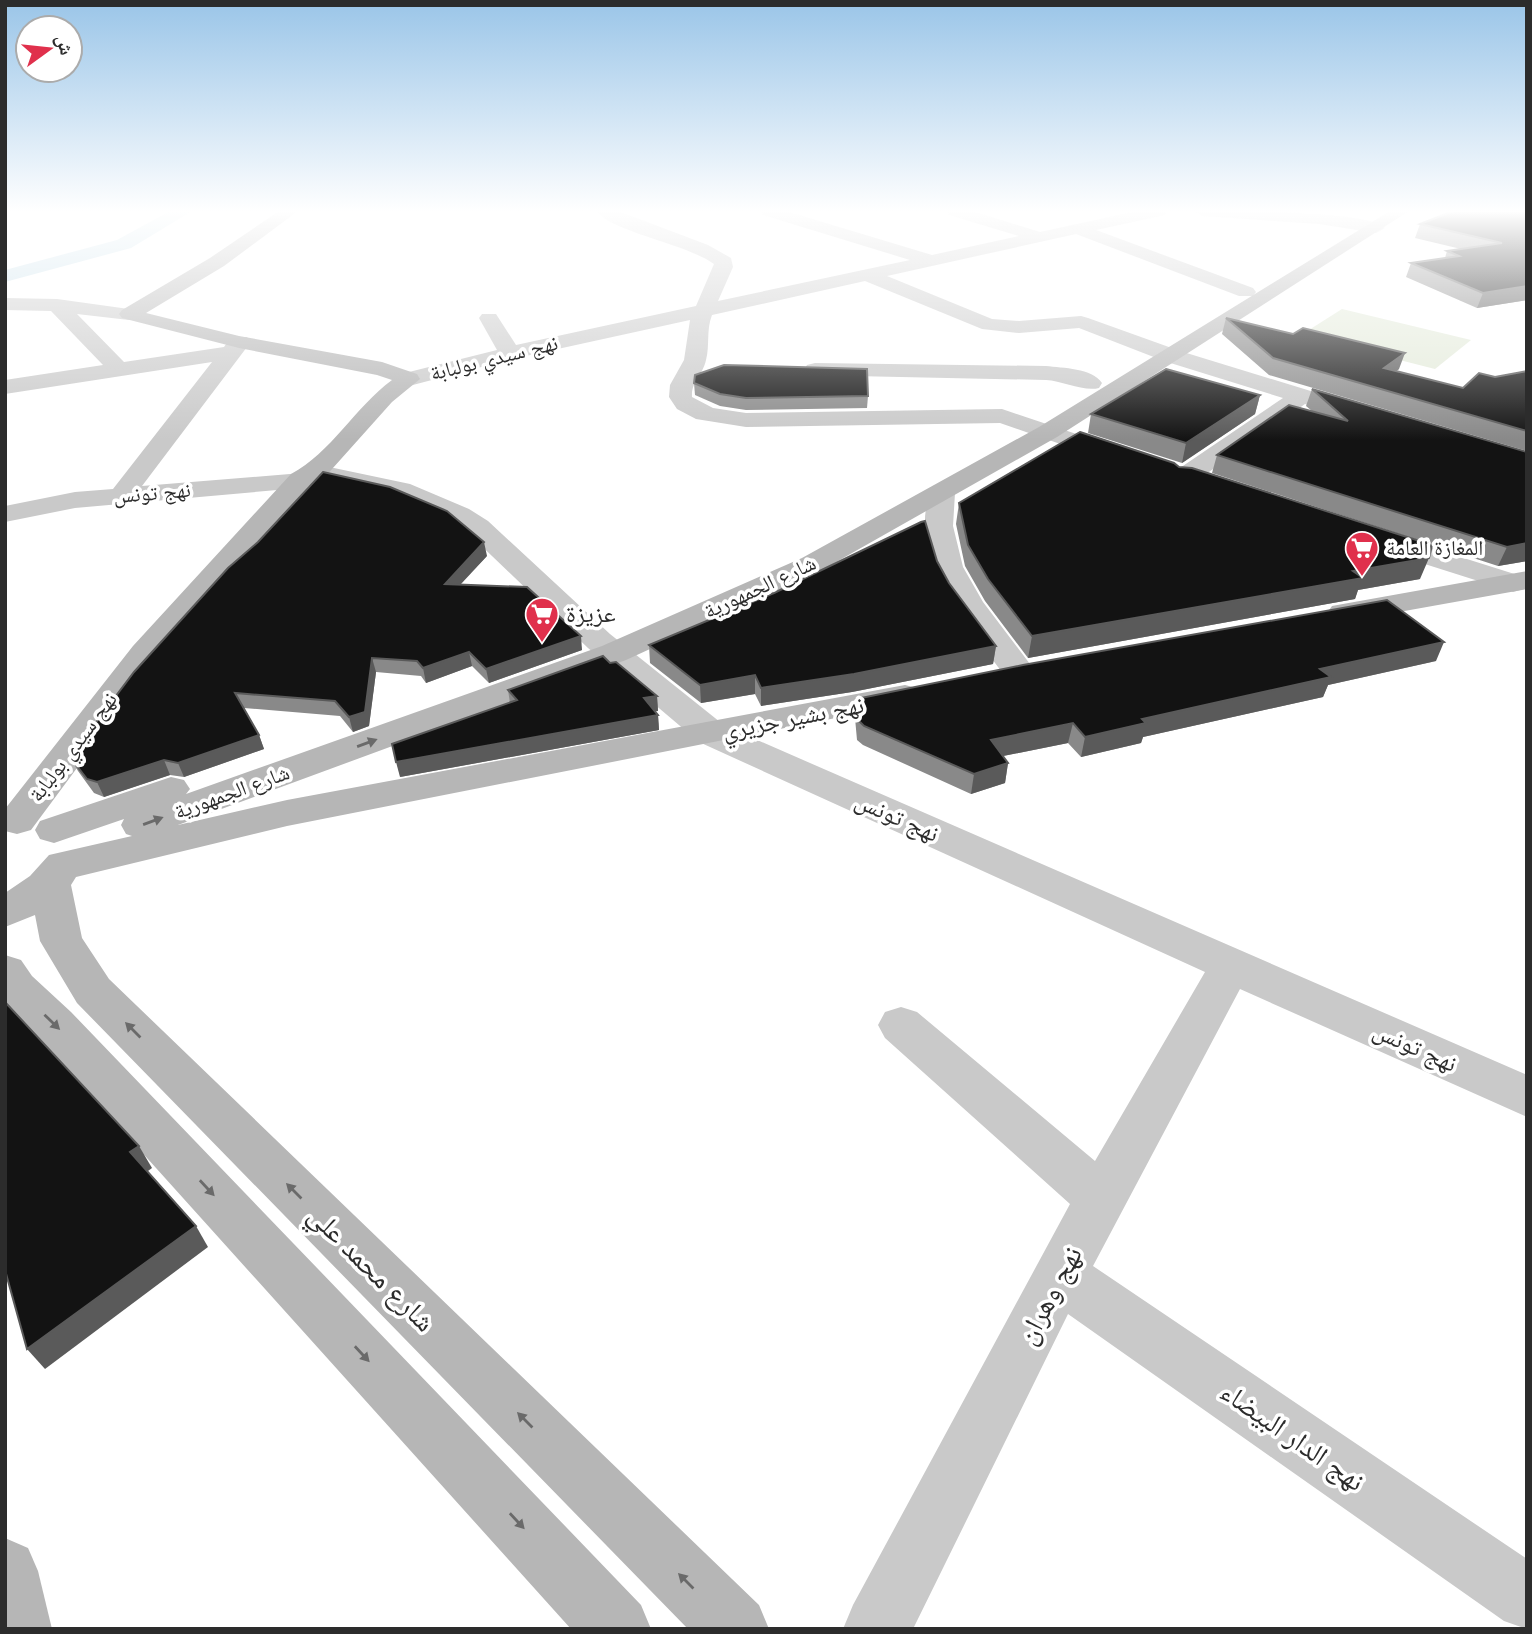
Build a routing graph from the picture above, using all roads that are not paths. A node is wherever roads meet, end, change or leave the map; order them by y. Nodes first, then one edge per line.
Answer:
1 (174, 287) edge
2 (713, 287) edge
3 (812, 287) edge
4 (897, 287) edge
5 (1234, 287) edge
6 (1255, 287) edge
7 (1265, 287) edge
8 (1247, 292) junction
9 (5, 304) edge
10 (57, 305) junction
11 (704, 311) junction
12 (129, 314) junction
13 (489, 318) dead end
14 (235, 347) junction
15 (1162, 352) junction
16 (510, 354) junction
17 (119, 369) junction
18 (793, 369) edge
19 (409, 379) junction
20 (1091, 383) junction
21 (5, 387) edge
22 (1301, 396) junction
23 (1376, 418) edge
24 (1036, 428) junction
25 (1164, 471) junction
26 (308, 476) junction
27 (1210, 486) edge
28 (942, 493) junction
29 (122, 495) junction
30 (5, 514) edge
31 (1355, 532) edge
32 (1512, 589) edge
33 (1305, 620) edge
34 (607, 647) junction
35 (979, 681) edge
36 (939, 689) edge
37 (712, 734) junction
38 (34, 839) edge
39 (5, 912) edge
40 (1231, 965) junction
41 (5, 972) edge
42 (901, 1025) dead end
43 (1527, 1097) edge
44 (1101, 1199) junction
45 (1059, 1275) junction
46 (5, 1571) edge
47 (1527, 1598) edge
48 (18, 1629) edge
49 (617, 1629) edge
50 (734, 1629) edge
51 (877, 1629) edge

1 - 12 street
2 - 11 street
3 - 11 street, نهج سيدي بولبابة
4 - 15 street
5 - 8 street
6 - 8 street, شارع الجمهورية
7 - 15 street, شارع الجمهورية
8 - 15 street, شارع الجمهورية
9 - 10 street
10 - 12 street
10 - 17 street
11 - 16 street, نهج سيدي بولبابة
11 - 24 street
12 - 14 street
13 - 16 street
14 - 17 street
14 - 19 street
14 - 29 street
15 - 20 street, شارع الجمهورية
15 - 22 street
15 - 24 street, شارع الجمهورية
16 - 19 street, نهج سيدي بولبابة
17 - 21 street
18 - 20 street
19 - 26 street, نهج سيدي بولبابة
20 - 24 street, شارع الجمهورية
22 - 23 street
22 - 25 street
24 - 25 street
24 - 28 street, شارع الجمهورية
24 - 34 street, شارع الجمهورية
25 - 27 street
26 - 29 street, نهج تونس
26 - 34 street, نهج تونس
26 - 38 street, نهج سيدي بولبابة
28 - 34 street, شارع الجمهورية
28 - 35 street
29 - 30 street, نهج تونس
31 - 32 street
32 - 33 street
34 - 37 street, نهج تونس
34 - 38 street, شارع الجمهورية
36 - 37 street, نهج بشير جزيري
37 - 38 street, نهج بشير جزيري
37 - 40 street, نهج تونس
38 - 39 street
50 -> 38 street, شارع محمد علي
40 - 43 street, نهج تونس
40 - 44 street, نهج وهران
41 -> 49 street
42 - 44 street
44 - 45 street, نهج وهران
45 - 47 street, نهج الدار البيضاء
45 - 51 street, نهج وهران
46 - 48 street

